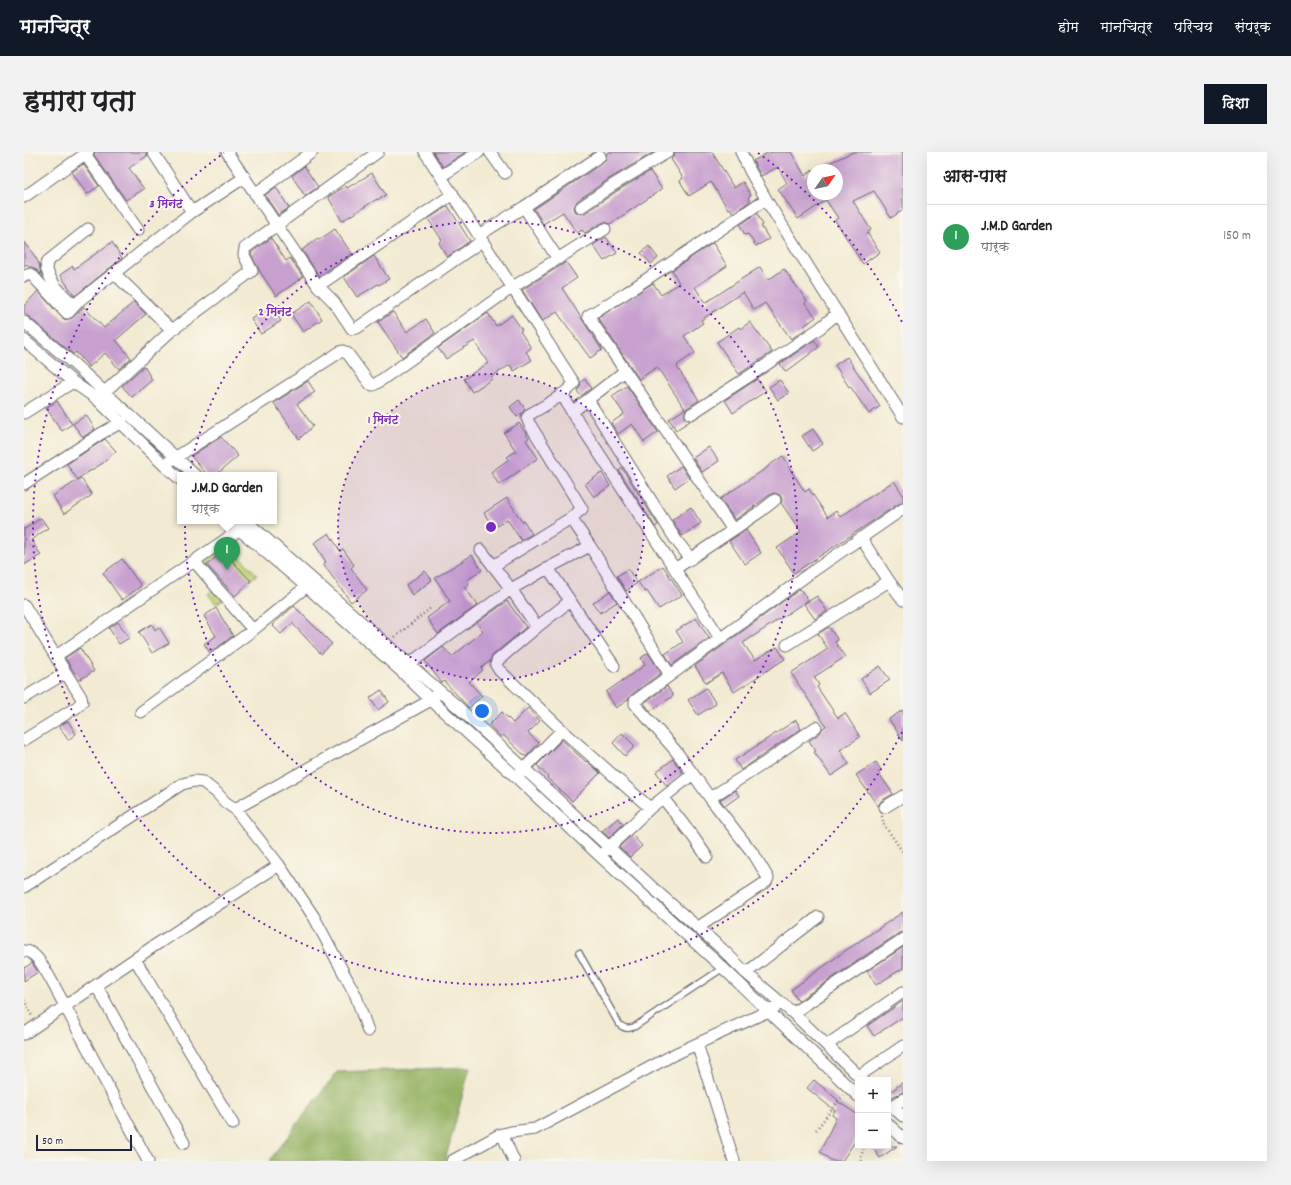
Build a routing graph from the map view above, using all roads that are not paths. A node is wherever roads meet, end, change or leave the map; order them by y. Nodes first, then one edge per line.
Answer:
1 (153, 152) edge
2 (228, 152) edge
3 (312, 152) edge
4 (378, 152) edge
5 (425, 152) edge
6 (479, 152) edge
7 (490, 152) edge
8 (668, 152) edge
9 (741, 152) edge
10 (86, 153) edge
11 (600, 156) dead end
12 (505, 173) dead end
13 (441, 176) junction
14 (245, 177) junction
15 (255, 194) junction
16 (453, 194) junction
17 (24, 197) edge
18 (766, 199) junction
19 (524, 207) junction
20 (580, 207) dead end
21 (192, 212) junction
22 (277, 226) junction
23 (88, 229) dead end
24 (605, 229) dead end
25 (138, 230) dead end
26 (480, 238) junction
27 (558, 259) junction
28 (114, 273) junction
29 (24, 276) edge
30 (318, 286) junction
31 (512, 287) junction
32 (75, 305) junction
33 (838, 313) junction
34 (24, 322) edge
35 (172, 330) junction
36 (24, 340) edge
37 (625, 371) junction
38 (73, 382) junction
39 (562, 394) junction
40 (101, 395) junction
41 (588, 400) junction
42 (572, 412) junction
43 (24, 413) edge
44 (691, 414) dead end
45 (903, 417) edge
46 (122, 422) junction
47 (176, 457) junction
48 (164, 465) junction
49 (192, 472) edge
50 (177, 476) edge
51 (24, 484) edge
52 (775, 500) dead end
53 (903, 509) edge
54 (571, 518) junction
55 (245, 525) edge
56 (733, 530) junction
57 (861, 538) junction
58 (590, 546) junction
59 (481, 550) dead end
60 (691, 559) junction
61 (194, 561) junction
62 (493, 566) junction
63 (548, 568) junction
64 (675, 569) junction
65 (889, 581) junction
66 (310, 584) junction
67 (512, 589) junction
68 (903, 600) edge
69 (570, 601) junction
70 (24, 604) edge
71 (537, 627) junction
72 (253, 630) junction
73 (720, 638) junction
74 (787, 645) dead end
75 (56, 656) junction
76 (409, 664) junction
77 (614, 666) dead end
78 (64, 670) junction
79 (670, 675) junction
80 (440, 692) junction
81 (24, 698) edge
82 (430, 700) junction
83 (140, 712) dead end
84 (816, 728) dead end
85 (562, 730) junction
86 (24, 740) edge
87 (524, 769) junction
88 (693, 774) junction
89 (516, 777) junction
90 (903, 796) edge
91 (662, 798) junction
92 (710, 798) junction
93 (884, 807) road end
94 (650, 808) junction
95 (235, 809) junction
96 (609, 847) junction
97 (600, 857) junction
98 (707, 857) dead end
99 (279, 865) junction
100 (24, 887) edge
101 (818, 917) dead end
102 (698, 928) junction
103 (903, 939) edge
104 (24, 951) edge
105 (579, 953) dead end
106 (136, 959) junction
107 (723, 968) junction
108 (746, 973) junction
109 (96, 985) junction
110 (903, 992) edge
111 (782, 1004) junction
112 (64, 1006) junction
113 (769, 1012) junction
114 (793, 1013) junction
115 (368, 1031) dead end
116 (24, 1034) edge
117 (697, 1044) junction
118 (827, 1045) junction
119 (903, 1046) edge
120 (860, 1077) edge
121 (862, 1077) edge
122 (855, 1093) edge
123 (903, 1100) edge
124 (891, 1105) edge
125 (891, 1106) edge
126 (903, 1116) edge
127 (233, 1124) dead end
128 (891, 1127) edge
129 (502, 1134) junction
130 (903, 1138) edge
131 (184, 1143) dead end
132 (148, 1161) edge
133 (452, 1161) edge
134 (514, 1161) edge
135 (734, 1161) edge

1 - 21 street
2 - 14 street
3 - 15 street
4 - 22 street
5 - 13 street
6 - 13 street
7 - 12 street
8 - 20 street
9 - 18 street
10 - 17 street
10 - 25 street
11 - 19 street
13 - 16 street
14 - 15 street
14 - 21 street
15 - 22 street
16 - 26 street
16 - 30 street
18 - 33 street
18 - 37 street
19 - 26 street
19 - 27 street
21 - 28 street
22 - 30 street
22 - 35 street
23 - 32 street
24 - 27 street
26 - 30 street
26 - 31 street
27 - 31 street
28 - 32 street
28 - 35 street
29 - 32 street
31 - 39 street
31 - 47 street
33 - 44 street
33 - 45 street
34 - 40 street
35 - 40 street
36 - 38 street
37 - 41 street
37 - 56 street
38 - 40 street
38 - 43 street
39 - 42 street
39 - 54 street
40 - 46 street
40 - 47 street
41 - 42 street
41 - 60 street
42 - 64 street
46 - 48 street
46 - 51 street
47 - 48 street
47 - 49 street
48 - 50 street
52 - 56 street
53 - 57 street
54 - 58 street
54 - 62 street
55 - 61 street
55 - 66 street
56 - 60 street
57 - 65 street
57 - 73 street
58 - 63 street
58 - 79 street
59 - 62 street
60 - 64 street
61 - 72 street
61 - 75 street
62 - 67 street
63 - 67 street
63 - 69 street
64 - 73 street
65 - 68 street
65 - 74 street
66 - 72 street
66 - 76 street
66 - 82 street
67 - 71 street
67 - 76 street
69 - 71 street
69 - 77 street
70 - 75 street
71 - 85 street
72 - 83 street
73 - 79 street
75 - 78 street
76 - 80 street
78 - 81 street
78 - 86 street
79 - 88 street
80 - 82 street
80 - 87 street
82 - 89 street
82 - 95 street
84 - 92 street
85 - 87 street
85 - 94 street
87 - 89 street
87 - 96 street
88 - 91 street
88 - 92 street
89 - 97 street
90 - 93 street
91 - 94 street
91 - 98 street
92 - 102 street
94 - 96 street
95 - 99 street
95 - 100 street
96 - 97 street
96 - 102 street
97 - 107 street
99 - 106 street
99 - 115 street
101 - 108 street
102 - 108 street
103 - 114 street
104 - 112 street
105 - 107 lane
106 - 109 street
106 - 127 street
107 - 113 street
108 - 111 street
109 - 112 street
109 - 131 street
110 - 118 street
111 - 113 street
111 - 114 street
112 - 116 street
112 - 132 street
113 - 117 street
113 - 122 street
114 - 118 street
117 - 129 street
117 - 135 street
118 - 120 street
119 - 121 street
123 - 124 street
125 - 126 street
128 - 130 street
129 - 133 street
129 - 134 street

